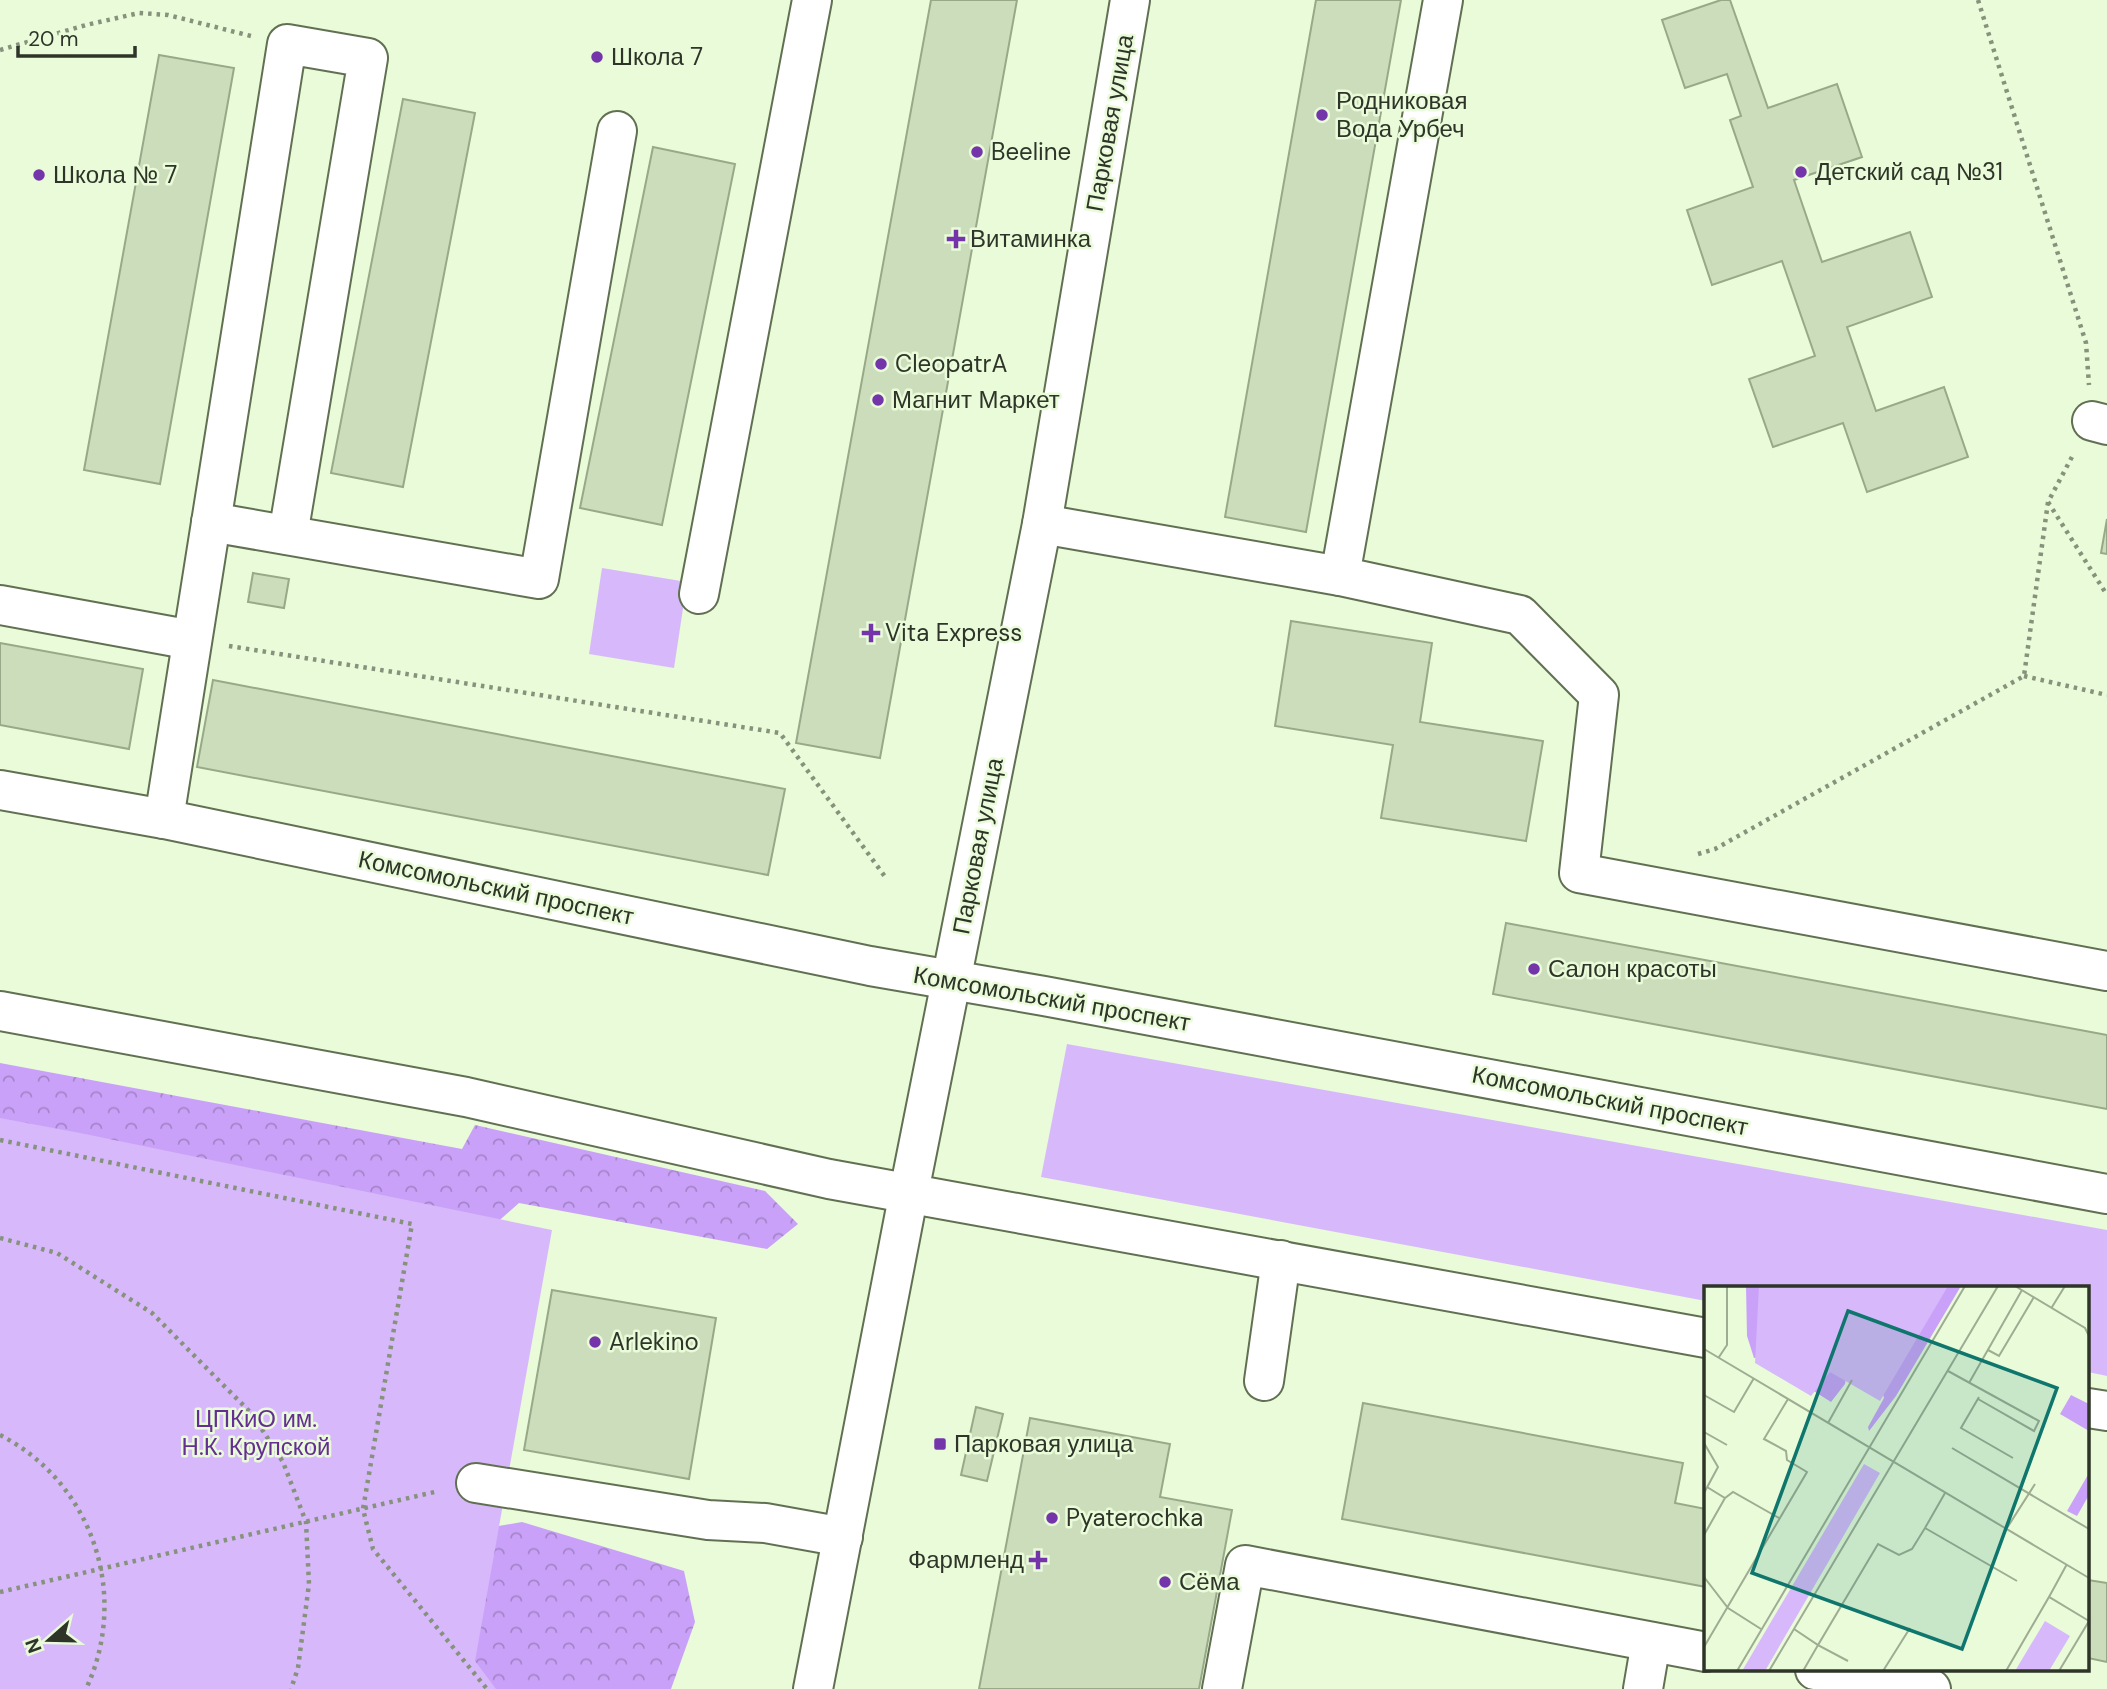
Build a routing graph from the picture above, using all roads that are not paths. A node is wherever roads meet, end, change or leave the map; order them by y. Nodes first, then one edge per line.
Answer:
1 (813, 0) edge
2 (1130, 0) edge
3 (1443, 0) edge
4 (617, 131) dead end
5 (211, 522) junction
6 (1042, 524) junction
7 (288, 536) junction
8 (1340, 576) junction
9 (699, 594) dead end
10 (0, 605) edge
11 (192, 640) junction
12 (0, 790) edge
13 (164, 819) junction
14 (2107, 971) edge
15 (951, 981) junction
16 (0, 1011) edge
17 (909, 1192) junction
18 (2107, 1194) edge
19 (1281, 1261) junction
20 (1704, 1338) edge
21 (1264, 1381) dead end
22 (475, 1483) road end
23 (843, 1537) junction
24 (1651, 1643) junction
25 (1704, 1652) edge
26 (1827, 1672) edge
27 (813, 1689) edge
28 (1222, 1689) edge
29 (1643, 1689) edge
30 (1931, 1689) edge

1 - 9 main road
2 - 6 main road, Парковая улица
3 - 8 main road
4 - 7 main road
5 - 7 main road
5 - 7 main road
5 - 11 main road
6 - 8 main road
6 - 15 main road, Парковая улица
8 - 14 main road
10 - 11 main road
11 - 13 main road
12 - 13 main road, Комсомольский проспект
13 - 15 main road, Комсомольский проспект
15 - 17 main road, Парковая улица
15 - 18 main road, Комсомольский проспект
16 - 17 main road
17 - 19 main road
17 - 23 main road, Парковая улица
19 - 20 main road
19 - 21 main road
22 - 23 main road
23 - 27 main road, Парковая улица
24 - 25 main road
24 - 28 main road
24 - 29 main road
26 - 30 main road

